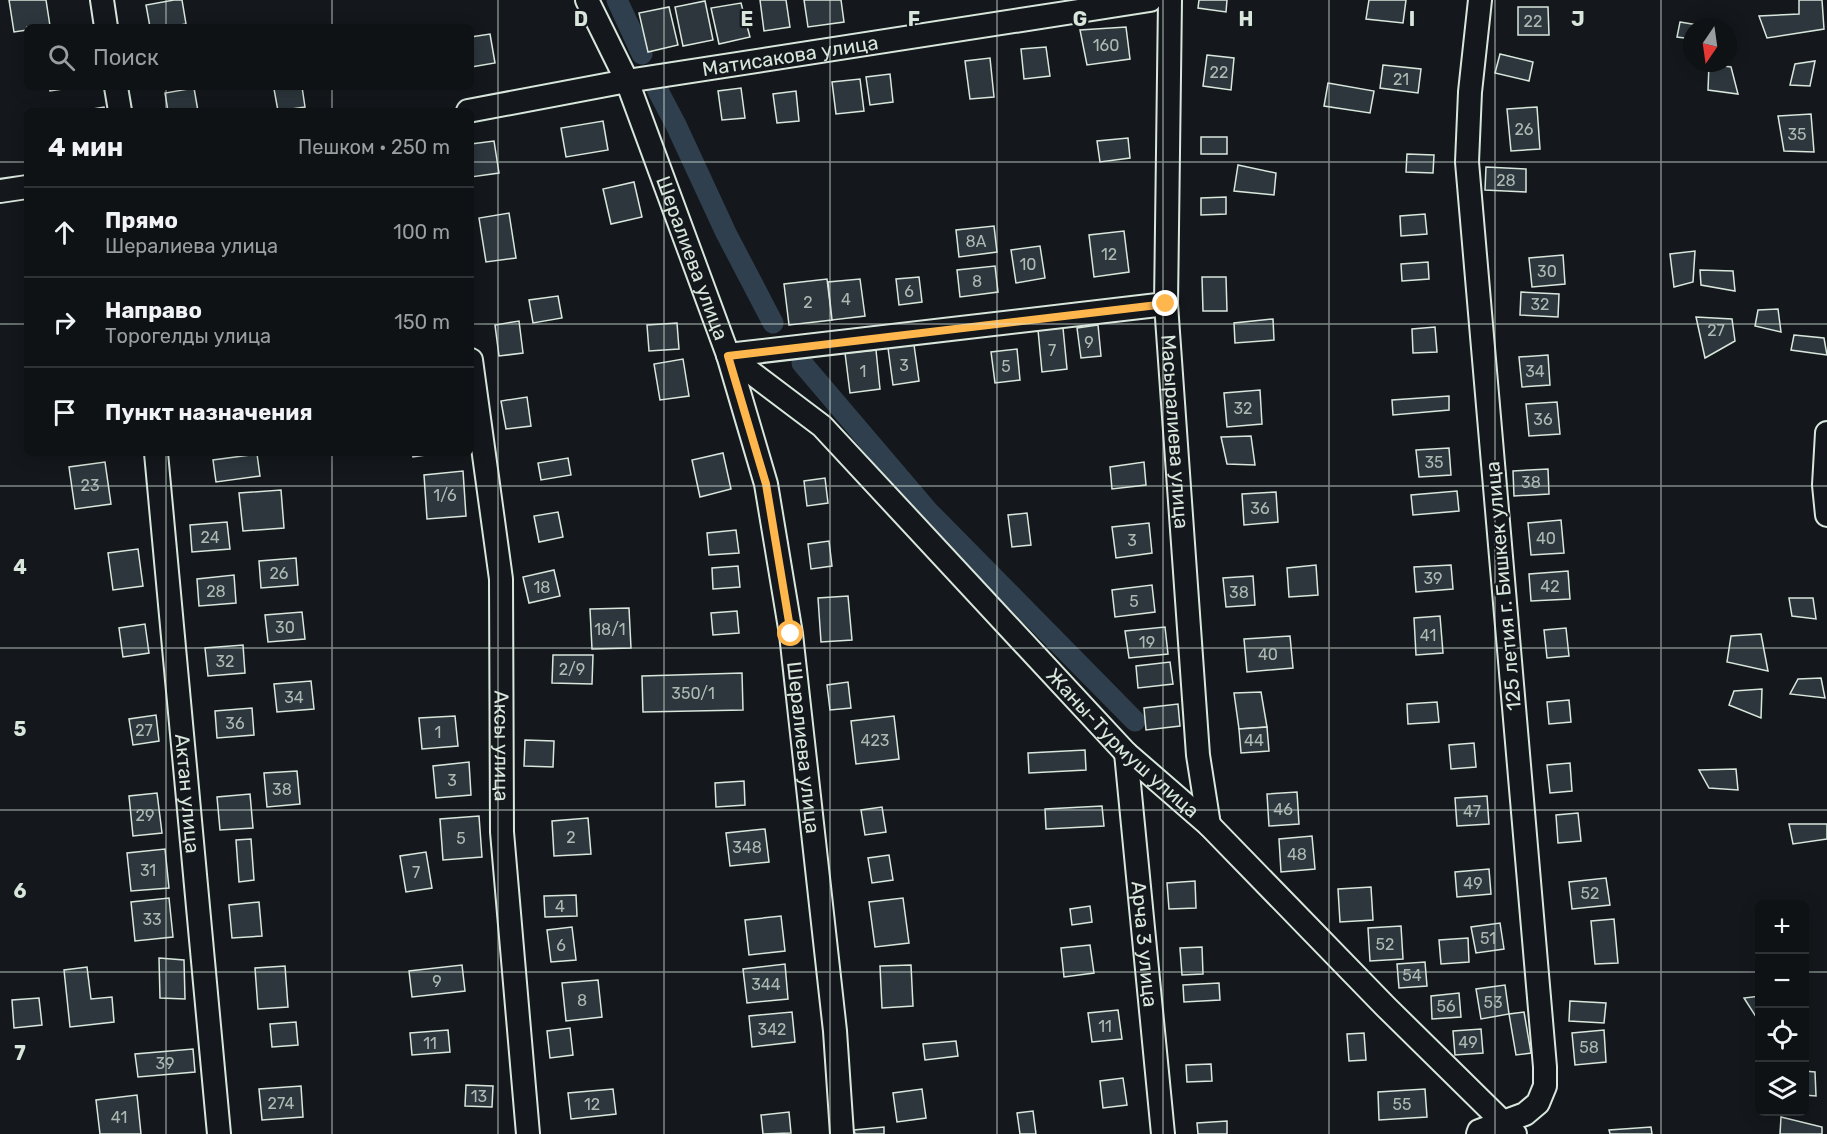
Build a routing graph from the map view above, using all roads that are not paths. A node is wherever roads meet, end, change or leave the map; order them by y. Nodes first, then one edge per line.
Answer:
1 (102, 0) edge
2 (587, 0) edge
3 (1150, 0) edge
4 (1170, 0) edge
5 (1480, 0) edge
6 (106, 24) edge
7 (627, 81) junction
8 (116, 90) edge
9 (120, 108) edge
10 (474, 110) edge
11 (24, 187) edge
12 (0, 191) edge
13 (1166, 304) junction
14 (728, 356) junction
15 (474, 382) edge
16 (1827, 433) edge
17 (156, 456) edge
18 (1827, 515) edge
19 (1126, 753) junction
20 (1209, 825) junction
21 (1508, 1128) edge
22 (219, 1134) edge
23 (528, 1134) edge
24 (842, 1134) edge
25 (1163, 1134) edge
26 (1478, 1134) edge

1 - 6 street
2 - 7 street, Шералиева улица
3 - 7 street, Матисакова улица
4 - 13 street, Масыралиева улица
5 - 21 street, 125 летия г. Бишкек улица
7 - 10 street, Матисакова улица
7 - 14 street, Шералиева улица
8 - 9 street
11 - 12 street
13 - 14 street
13 - 20 street, Масыралиева улица
14 - 19 street, Жаны-Турмуш улица
14 - 24 street, Шералиева улица
15 - 23 street, Аксы улица
16 - 18 street
17 - 22 street, Актан улица
19 - 20 street, Жаны-Турмуш улица
19 - 25 street, Арча 3 улица
20 - 21 street, Жаны-Турмуш улица
21 - 26 street, 125 летия г. Бишкек улица

